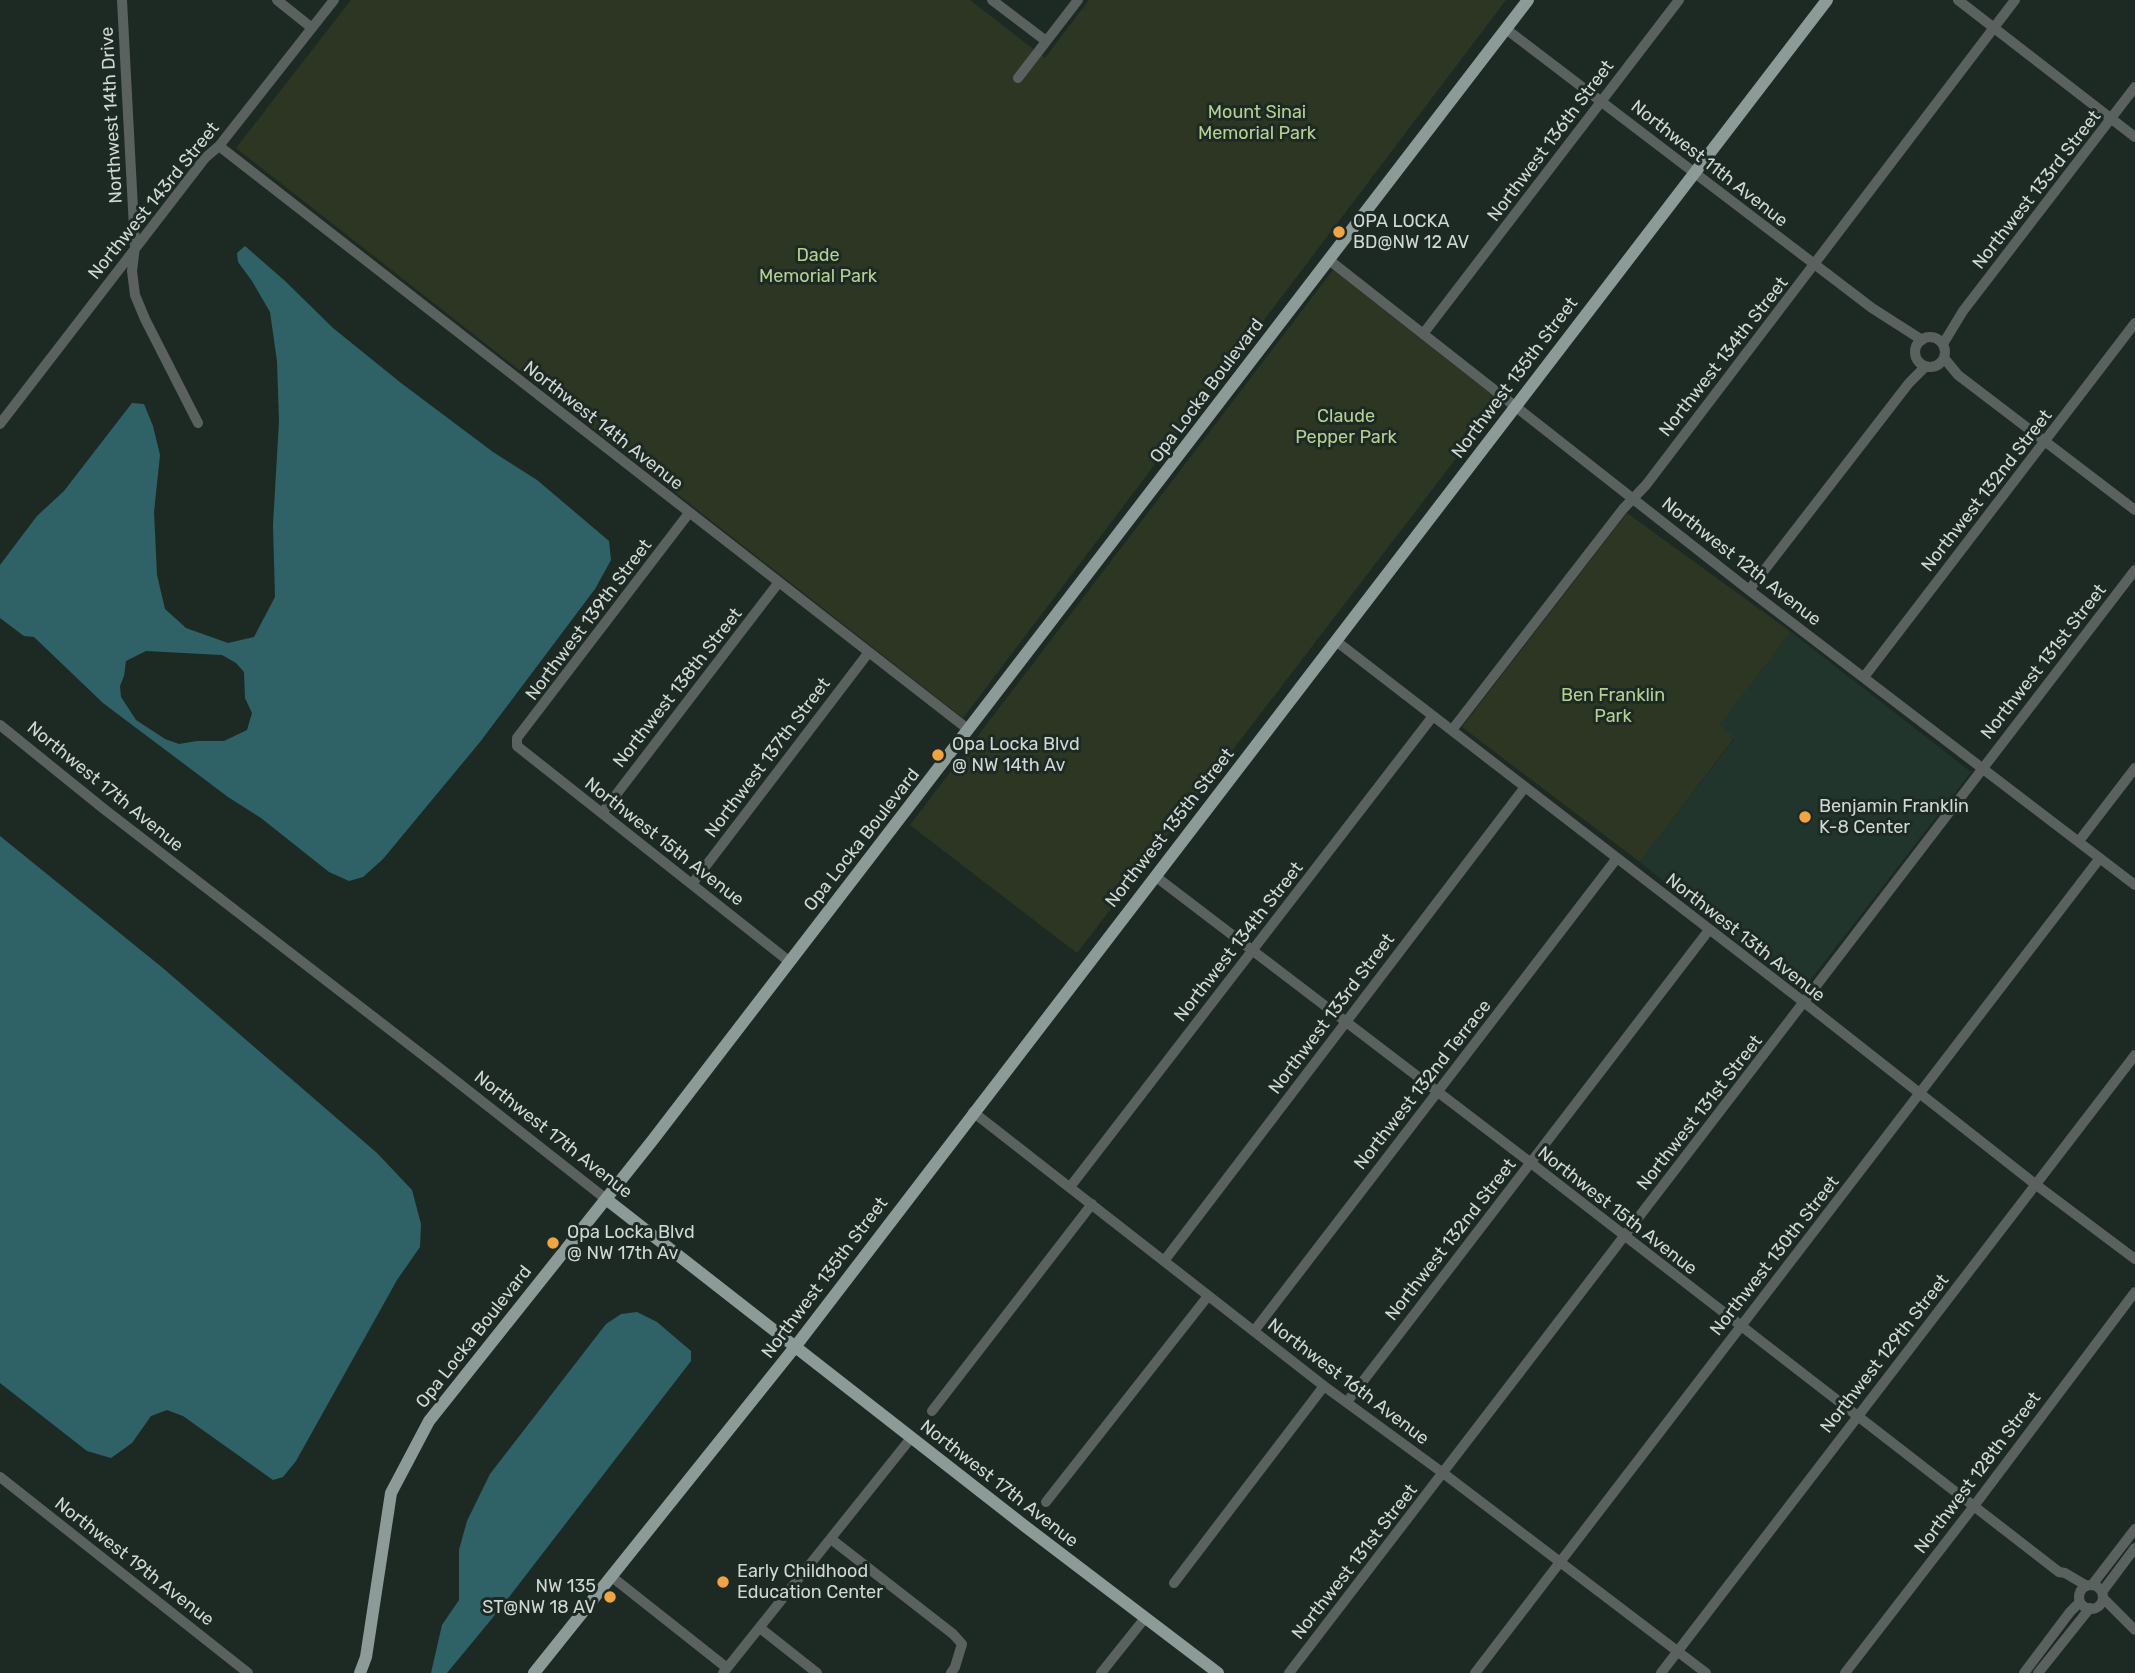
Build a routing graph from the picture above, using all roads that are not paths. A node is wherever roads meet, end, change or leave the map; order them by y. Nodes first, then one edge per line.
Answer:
1 (122, 0) edge
2 (277, 0) edge
3 (334, 0) edge
4 (992, 0) edge
5 (1078, 0) edge
6 (1528, 0) edge
7 (1679, 0) edge
8 (1827, 0) edge
9 (1958, 0) edge
10 (2015, 0) edge
11 (1994, 27) junction
12 (313, 28) junction
13 (1506, 29) junction
14 (1046, 41) junction
15 (1018, 78) dead end
16 (2135, 87) edge
17 (1601, 101) junction
18 (2111, 119) junction
19 (2135, 137) edge
20 (219, 146) junction
21 (1695, 173) junction
22 (135, 247) junction
23 (1329, 260) junction
24 (1815, 265) junction
25 (2135, 323) edge
26 (1423, 334) junction
27 (1940, 341) junction
28 (1919, 344) junction
29 (1941, 362) junction
30 (1921, 364) junction
31 (1516, 405) junction
32 (198, 423) dead end
33 (0, 424) edge
34 (2045, 442) junction
35 (1633, 498) junction
36 (2135, 510) edge
37 (689, 513) junction
38 (2135, 570) edge
39 (779, 582) junction
40 (1749, 590) junction
41 (1335, 641) junction
42 (869, 652) junction
43 (1864, 677) junction
44 (1433, 716) junction
45 (0, 725) edge
46 (969, 730) junction
47 (1452, 730) junction
48 (517, 746) joint
49 (1983, 767) junction
50 (2135, 768) edge
51 (1525, 787) junction
52 (602, 813) junction
53 (2079, 842) junction
54 (1617, 858) junction
55 (2100, 858) junction
56 (1155, 876) junction
57 (692, 884) junction
58 (2135, 885) edge
59 (1709, 930) junction
60 (1253, 951) junction
61 (790, 962) junction
62 (1805, 1003) junction
63 (1345, 1022) junction
64 (2135, 1055) edge
65 (1437, 1092) junction
66 (1920, 1095) junction
67 (974, 1112) junction
68 (1531, 1163) junction
69 (2035, 1184) junction
70 (1070, 1187) junction
71 (606, 1199) junction
72 (1092, 1204) junction
73 (1625, 1237) junction
74 (2135, 1259) edge
75 (1164, 1261) junction
76 (2135, 1292) edge
77 (1208, 1296) junction
78 (1740, 1326) junction
79 (1254, 1331) junction
80 (795, 1347) junction
81 (1324, 1386) junction
82 (1347, 1402) junction
83 (932, 1411) dead end
84 (1856, 1416) junction
85 (911, 1438) junction
86 (1443, 1473) junction
87 (0, 1476) edge
88 (1046, 1502) dead end
89 (1974, 1506) junction
90 (2135, 1529) edge
91 (831, 1539) junction
92 (2135, 1548) edge
93 (1561, 1561) junction
94 (2059, 1572) junction
95 (612, 1577) junction
96 (1174, 1583) dead end
97 (2089, 1586) junction
98 (2102, 1595) junction
99 (2080, 1599) junction
100 (2093, 1608) junction
101 (1145, 1618) junction
102 (2131, 1627) edge
103 (760, 1628) junction
104 (1678, 1651) junction
105 (725, 1671) edge
106 (248, 1673) edge
107 (360, 1673) edge
108 (534, 1673) edge
109 (817, 1673) edge
110 (951, 1673) edge
111 (1101, 1673) edge
112 (1218, 1673) edge
113 (1289, 1673) edge
114 (1475, 1673) edge
115 (1661, 1673) edge
116 (1706, 1673) edge
117 (1845, 1673) edge
118 (2024, 1673) edge
119 (2038, 1673) edge

1 - 22 street, Northwest 14th Drive
2 - 12 street
3 - 12 street, Northwest 143rd Street
4 - 14 street
5 - 14 street
6 - 13 main road, Opa Locka Boulevard
7 - 17 street, Northwest 136th Street
8 - 21 main road, Northwest 135th Street
9 - 11 street
10 - 11 street, Northwest 134th Street
11 - 18 street
11 - 24 street, Northwest 134th Street
12 - 20 street, Northwest 143rd Street
13 - 17 street, Northwest 11th Avenue
13 - 23 main road, Opa Locka Boulevard
14 - 15 street
16 - 18 street, Northwest 133rd Street
17 - 21 street, Northwest 11th Avenue
17 - 26 street, Northwest 136th Street
18 - 19 street
18 - 27 street, Northwest 133rd Street
20 - 22 street, Northwest 143rd Street
20 - 37 street, Northwest 14th Avenue
21 - 24 street, Northwest 11th Avenue
21 - 31 main road, Northwest 135th Street
22 - 32 street, Northwest 14th Drive
22 - 33 street, Northwest 143rd Street
23 - 26 street, Northwest 12th Avenue
23 - 46 main road, Opa Locka Boulevard
24 - 28 street, Northwest 11th Avenue
24 - 35 street, Northwest 134th Street
25 - 34 street, Northwest 132nd Street
26 - 31 street, Northwest 12th Avenue
27 - 28 street
27 - 29 street
28 - 30 street
29 - 30 street
29 - 34 street
30 - 40 street
31 - 35 street, Northwest 12th Avenue
31 - 41 main road, Northwest 135th Street
34 - 36 street
34 - 43 street, Northwest 132nd Street
35 - 40 street, Northwest 12th Avenue
35 - 47 street, Northwest 134th Street
37 - 39 street, Northwest 14th Avenue
37 - 48 street, Northwest 139th Street
38 - 49 street, Northwest 131st Street
39 - 42 street, Northwest 14th Avenue
39 - 52 street, Northwest 138th Street
40 - 43 street, Northwest 12th Avenue
41 - 44 street, Northwest 13th Avenue
41 - 56 main road, Northwest 135th Street
42 - 46 street, Northwest 14th Avenue
42 - 57 street, Northwest 137th Street
43 - 49 street, Northwest 12th Avenue
44 - 47 street, Northwest 13th Avenue
44 - 60 street, Northwest 134th Street
45 - 71 street, Northwest 17th Avenue
46 - 61 main road, Opa Locka Boulevard
47 - 51 street, Northwest 13th Avenue
48 - 52 street, Northwest 15th Avenue
49 - 53 street, Northwest 12th Avenue
49 - 62 street, Northwest 131st Street
50 - 53 street
51 - 54 street, Northwest 13th Avenue
51 - 63 street, Northwest 133rd Street
52 - 57 street, Northwest 15th Avenue
53 - 55 street, Northwest 12th Avenue
54 - 59 street, Northwest 13th Avenue
54 - 65 street, Northwest 132nd Terrace
55 - 58 street, Northwest 12th Avenue
55 - 66 street, Northwest 130th Street
56 - 60 street, Northwest 15th Avenue
56 - 67 main road, Northwest 135th Street
57 - 61 street, Northwest 15th Avenue
59 - 62 street, Northwest 13th Avenue
59 - 68 street, Northwest 132nd Street
60 - 63 street, Northwest 15th Avenue
60 - 70 street, Northwest 134th Street
61 - 71 main road, Opa Locka Boulevard
62 - 66 street, Northwest 13th Avenue
62 - 73 street, Northwest 131st Street
63 - 65 street, Northwest 15th Avenue
63 - 75 street, Northwest 133rd Street
64 - 69 street, Northwest 129th Street
65 - 68 street, Northwest 15th Avenue
65 - 79 street, Northwest 132nd Terrace
66 - 69 street, Northwest 13th Avenue
66 - 78 street, Northwest 130th Street
67 - 70 street, Northwest 16th Avenue
67 - 80 main road, Northwest 135th Street
68 - 73 street, Northwest 15th Avenue
68 - 82 street, Northwest 132nd Street
69 - 74 street, Northwest 13th Avenue
69 - 84 street, Northwest 129th Street
70 - 72 street, Northwest 16th Avenue
71 - 80 main road, Northwest 17th Avenue
71 - 107 main road, Opa Locka Boulevard
72 - 75 street, Northwest 16th Avenue
72 - 83 street
73 - 78 street, Northwest 15th Avenue
73 - 86 street, Northwest 131st Street
75 - 77 street, Northwest 16th Avenue
76 - 89 street, Northwest 128th Street
77 - 79 street, Northwest 16th Avenue
77 - 88 street
78 - 84 street, Northwest 15th Avenue
78 - 93 street, Northwest 130th Street
79 - 81 street, Northwest 16th Avenue
80 - 85 main road, Northwest 17th Avenue
80 - 95 main road, Northwest 135th Street
81 - 82 street, Northwest 16th Avenue
81 - 96 street
82 - 86 street, Northwest 16th Avenue
84 - 89 street, Northwest 15th Avenue
84 - 104 street, Northwest 129th Street
85 - 91 street
85 - 101 main road, Northwest 17th Avenue
86 - 93 street, Northwest 16th Avenue
86 - 113 street, Northwest 131st Street
87 - 106 street, Northwest 19th Avenue
89 - 94 street, Northwest 15th Avenue
89 - 117 street, Northwest 128th Street
90 - 97 street
91 - 103 street
91 - 110 street
92 - 98 street
93 - 104 street, Northwest 16th Avenue
93 - 114 street, Northwest 130th Street
94 - 97 street, Northwest 15th Avenue
94 - 99 street, Northwest 15th Avenue
95 - 105 street
95 - 108 main road, Northwest 135th Street
97 - 98 street
97 - 99 street
98 - 100 street
98 - 102 street
99 - 100 street
99 - 118 street
100 - 102 street
100 - 119 street
101 - 111 street
101 - 112 main road, Northwest 17th Avenue
103 - 105 street
103 - 109 street
104 - 115 street, Northwest 129th Street
104 - 116 street, Northwest 16th Avenue

